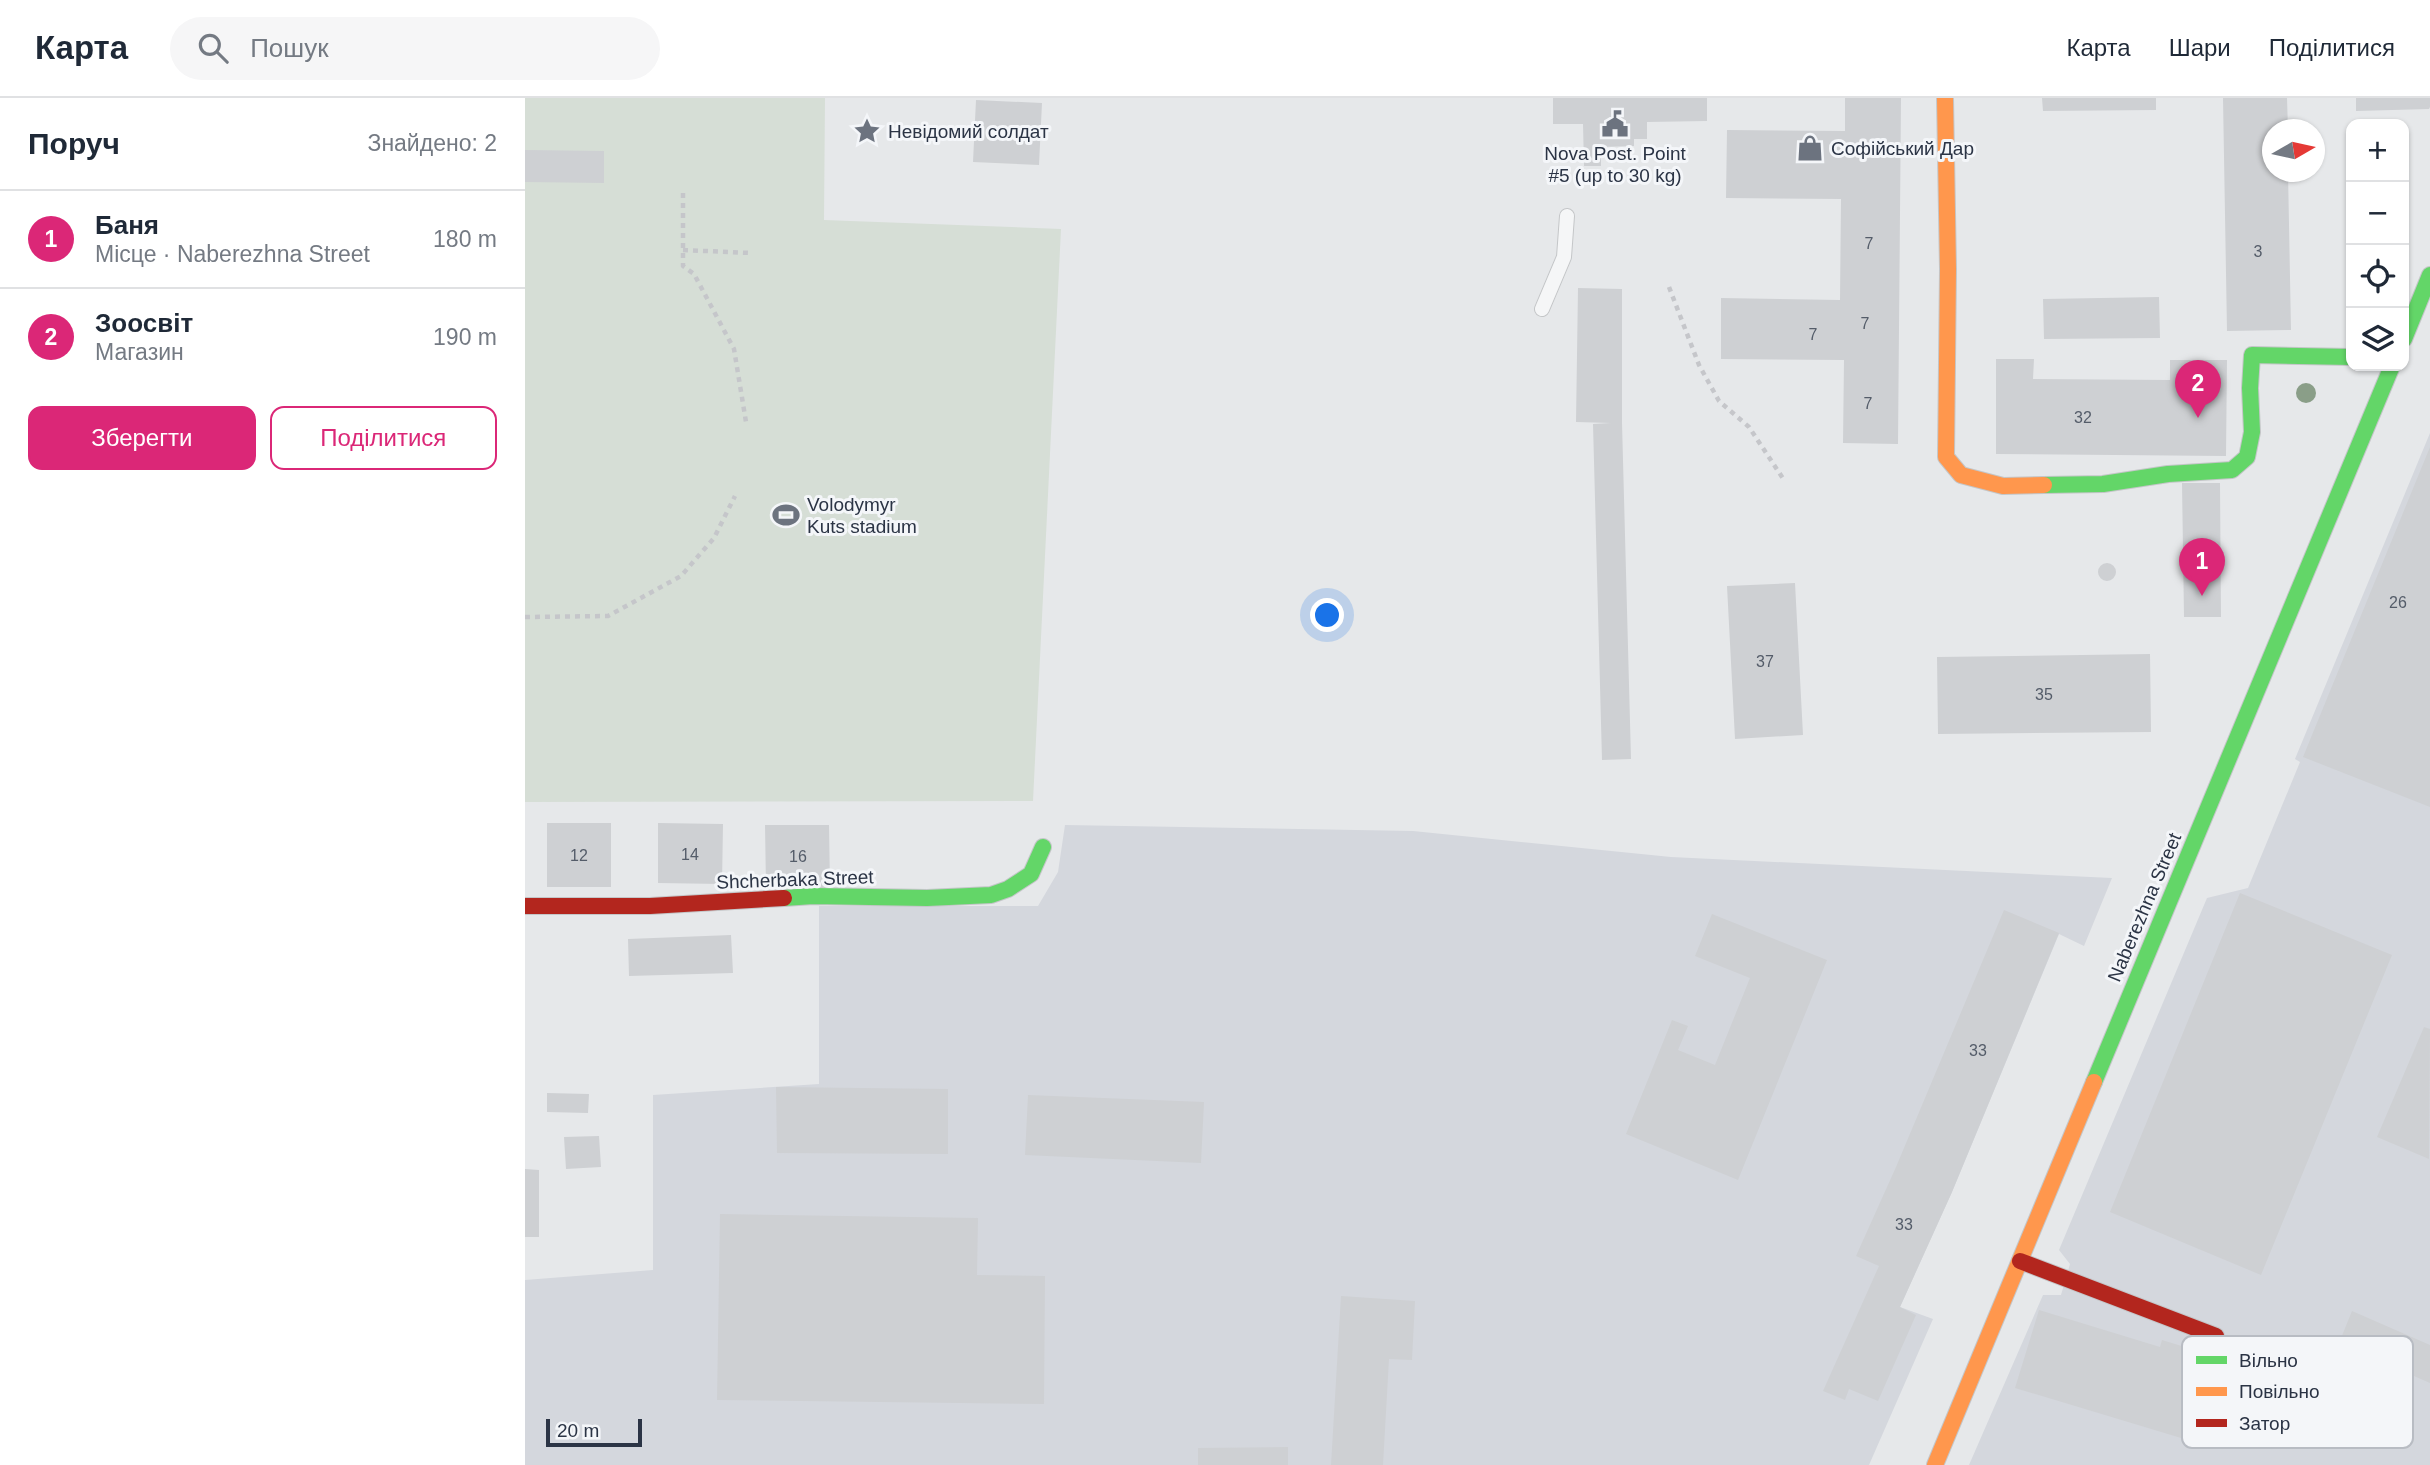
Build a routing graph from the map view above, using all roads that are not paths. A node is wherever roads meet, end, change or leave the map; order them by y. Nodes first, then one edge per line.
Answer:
1 (1945, 98) edge
2 (1567, 216) dead end
3 (2430, 275) edge
4 (1542, 309) dead end
5 (2409, 327) edge
6 (2346, 357) edge
7 (2390, 371) edge
8 (1043, 847) dead end
9 (525, 906) edge
10 (2019, 1261) junction
11 (2216, 1336) dead end
12 (1935, 1465) edge

1 - 6 street
2 - 4 lane
3 - 5 street
7 - 10 street, Naberezhna Street
8 - 9 street, Shcherbaka Street
10 - 11 street
10 - 12 street, Naberezhna Street

